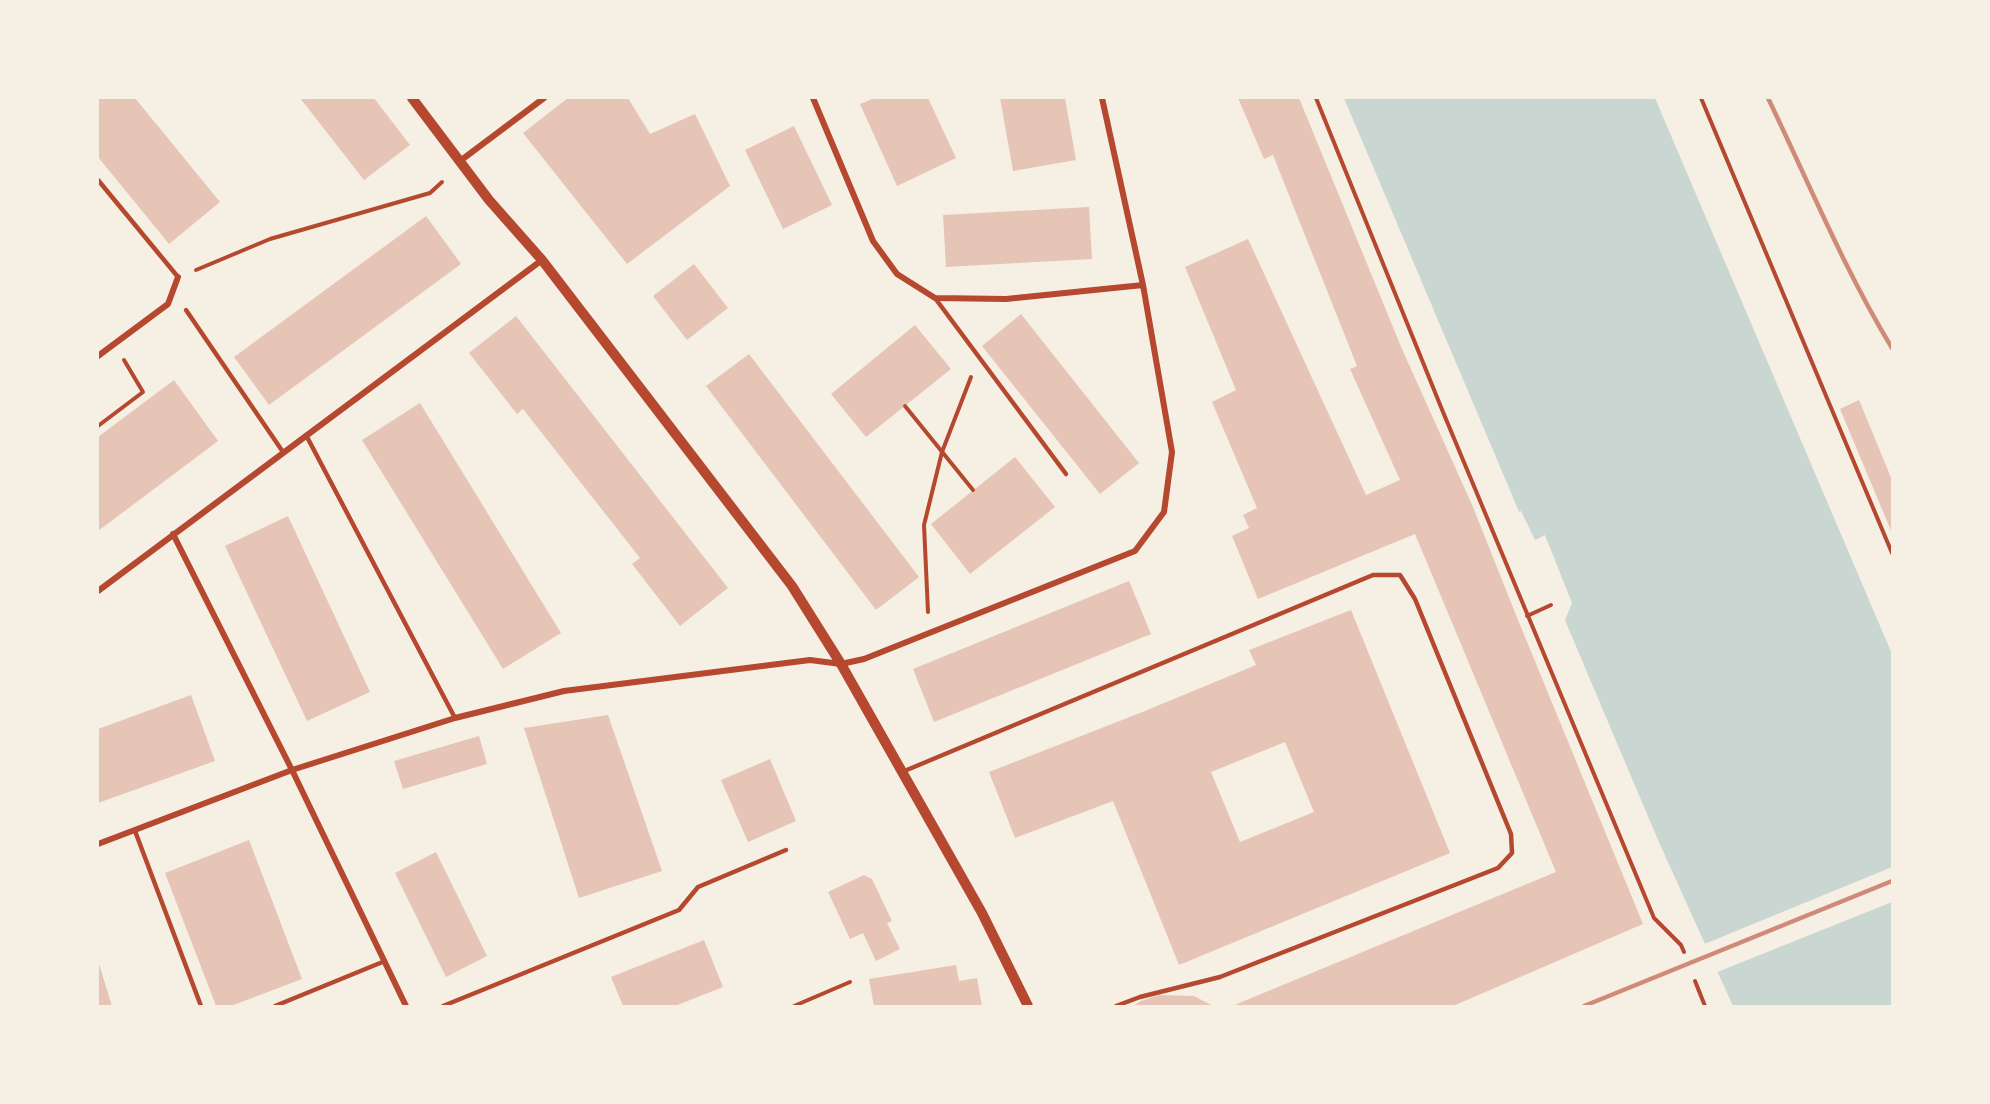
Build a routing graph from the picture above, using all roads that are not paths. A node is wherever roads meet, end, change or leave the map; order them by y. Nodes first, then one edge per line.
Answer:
1 (412, 98) edge
2 (544, 98) edge
3 (813, 98) edge
4 (1102, 98) edge
5 (460, 161) junction
6 (98, 180) edge
7 (542, 260) junction
8 (178, 277) joint
9 (1143, 285) junction
10 (935, 298) junction
11 (186, 310) dead end
12 (98, 356) edge
13 (306, 435) junction
14 (283, 452) junction
15 (1066, 474) dead end
16 (173, 534) junction
17 (98, 591) edge
18 (841, 664) junction
19 (455, 718) junction
20 (292, 770) junction
21 (903, 772) junction
22 (135, 831) junction
23 (98, 844) edge
24 (786, 850) dead end
25 (385, 961) junction
26 (201, 1006) edge
27 (275, 1006) edge
28 (406, 1006) edge
29 (443, 1006) edge
30 (1028, 1006) edge
31 (1116, 1006) edge

1 - 5 street
2 - 5 street
3 - 10 street
4 - 9 street
5 - 7 street
6 - 8 lane
7 - 13 street
7 - 18 street
8 - 12 street
9 - 10 street
9 - 18 street
10 - 15 lane
11 - 14 lane
13 - 14 street
13 - 19 lane
14 - 16 street
16 - 17 street
16 - 20 street
18 - 19 street
18 - 21 street
19 - 20 street
20 - 22 street
20 - 25 street
21 - 30 street
21 - 31 lane
22 - 23 street
22 - 26 lane
24 - 29 lane
25 - 27 lane
25 - 28 street

